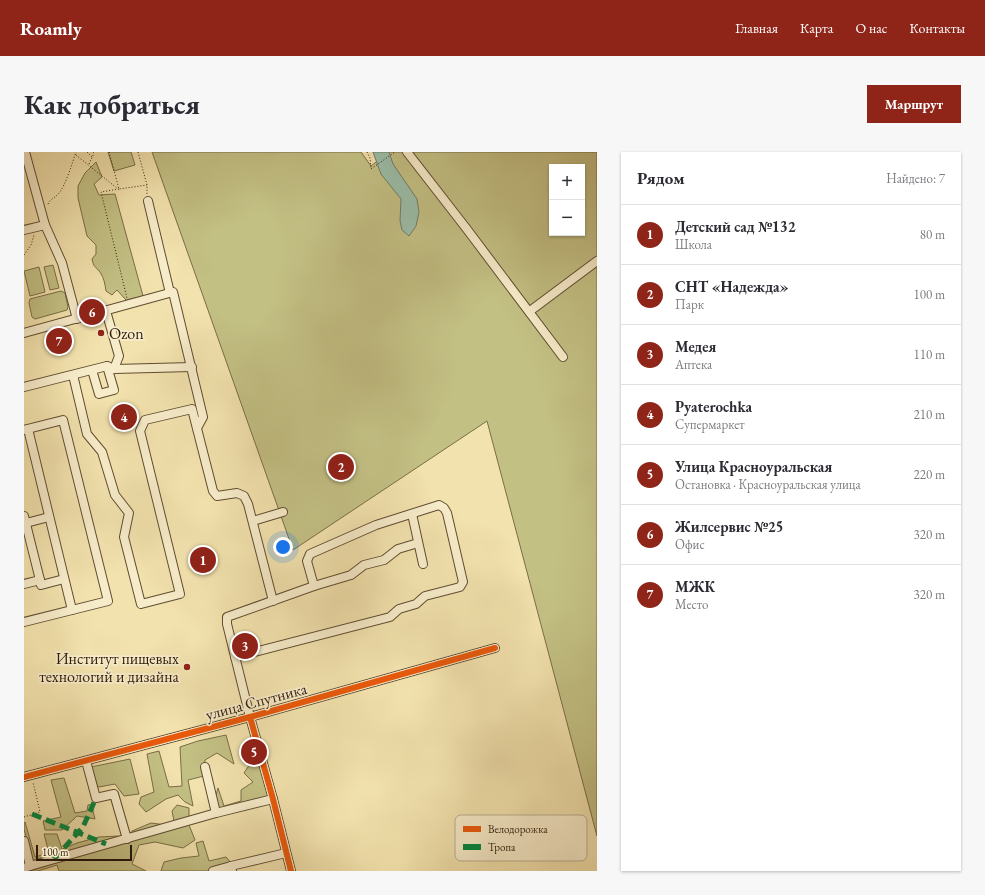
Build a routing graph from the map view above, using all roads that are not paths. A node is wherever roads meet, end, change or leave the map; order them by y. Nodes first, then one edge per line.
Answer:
1 (25, 152) edge
2 (407, 152) edge
3 (148, 201) road end
4 (45, 225) junction
5 (24, 230) edge
6 (597, 260) edge
7 (170, 293) junction
8 (106, 311) junction
9 (530, 311) junction
10 (77, 319) junction
11 (24, 333) edge
12 (563, 357) dead end
13 (111, 367) junction
14 (192, 367) junction
15 (92, 370) junction
16 (73, 375) junction
17 (24, 387) edge
18 (197, 428) junction
19 (26, 429) edge
20 (283, 512) dead end
21 (412, 514) junction
22 (49, 517) junction
23 (25, 519) edge
24 (253, 521) junction
25 (418, 544) junction
26 (423, 564) dead end
27 (64, 579) junction
28 (40, 580) junction
29 (24, 584) edge
30 (314, 586) junction
31 (273, 601) junction
32 (72, 610) junction
33 (24, 622) edge
34 (495, 648) dead end
35 (235, 657) junction
36 (250, 717) junction
37 (86, 761) junction
38 (205, 767) dead end
39 (24, 777) edge
40 (273, 800) junction
41 (216, 813) junction
42 (127, 839) junction
43 (24, 841) edge
44 (286, 852) junction
45 (27, 867) edge
46 (232, 869) edge
47 (213, 871) edge
48 (291, 871) edge

1 - 4 street
2 - 9 street
3 - 7 street
4 - 5 street
4 - 10 street
6 - 9 street
7 - 8 street
7 - 14 street
8 - 10 street
8 - 13 street
9 - 12 street
10 - 11 street
13 - 14 street
13 - 15 street
13 - 15 street
14 - 18 street
15 - 16 street
16 - 17 street
16 - 18 street
18 - 24 street
19 - 22 street
19 - 32 street
20 - 24 street
21 - 25 street
21 - 30 street
21 - 35 street
22 - 23 street
22 - 27 street
23 - 28 street
24 - 31 street
25 - 26 street
25 - 30 street
27 - 28 street
27 - 32 street
28 - 29 street
30 - 31 street
31 - 35 street
32 - 33 street
34 - 36 street, улица Спутника
35 - 36 street
36 - 37 street, улица Спутника
36 - 40 street
37 - 39 street, улица Спутника
37 - 42 street
38 - 41 street
40 - 41 street
40 - 44 street
41 - 42 street
42 - 45 street
43 - 45 street
44 - 46 street
44 - 48 street
46 - 47 street

